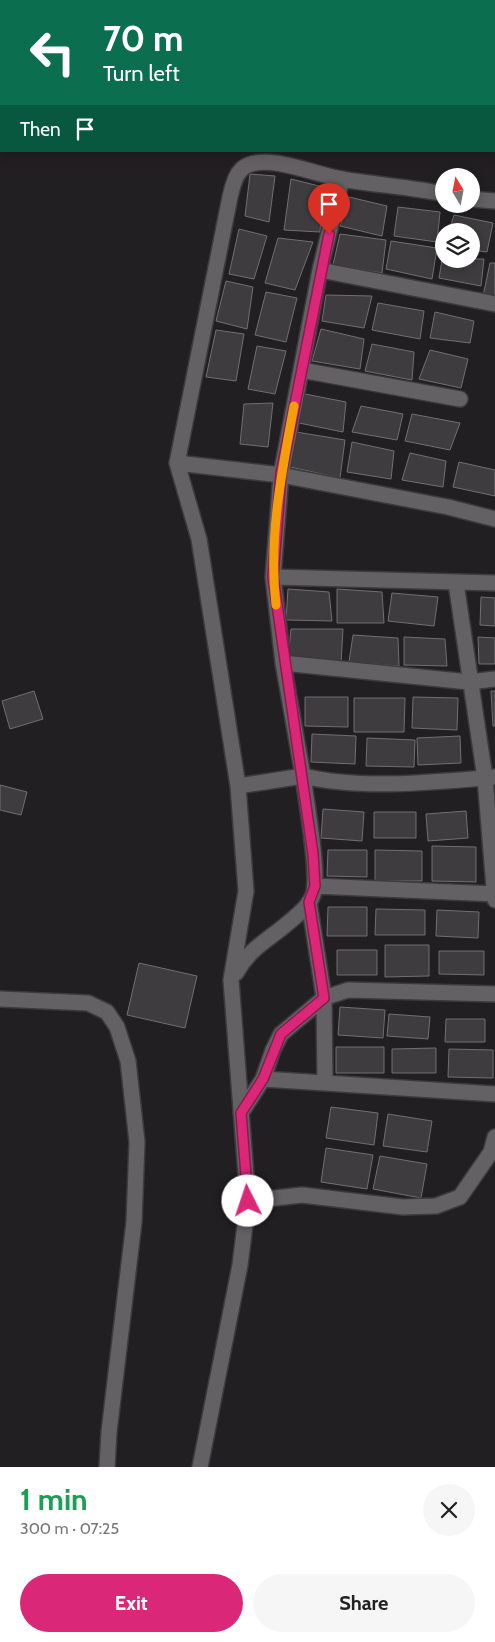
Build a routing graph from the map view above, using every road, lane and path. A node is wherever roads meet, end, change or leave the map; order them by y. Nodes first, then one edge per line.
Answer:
1 (342, 179) junction
2 (435, 192) edge
3 (480, 200) edge
4 (495, 201) edge
5 (320, 270) junction
6 (495, 304) edge
7 (301, 370) junction
8 (460, 399) dead end
9 (177, 463) junction
10 (281, 474) junction
11 (495, 519) edge
12 (273, 577) junction
13 (495, 582) edge
14 (456, 583) junction
15 (283, 663) junction
16 (495, 680) edge
17 (469, 682) junction
18 (303, 776) junction
19 (490, 778) edge
20 (238, 786) junction
21 (315, 886) junction
22 (495, 894) edge
23 (495, 900) edge
24 (309, 902) junction
25 (231, 980) junction
26 (495, 994) edge
27 (324, 998) junction
28 (0, 999) edge
29 (263, 1079) junction
30 (325, 1083) junction
31 (495, 1094) edge
32 (241, 1113) junction
33 (495, 1137) edge
34 (248, 1201) junction
35 (107, 1467) edge
36 (200, 1467) edge

1 - 2 street
1 - 5 street
1 - 9 street
3 - 4 street
5 - 6 street
5 - 7 street
7 - 8 street
7 - 10 street
9 - 10 street
9 - 20 street
10 - 11 street
10 - 12 street
12 - 14 street
12 - 15 street
13 - 14 street
14 - 17 street
15 - 17 street
15 - 18 street
16 - 17 street
17 - 19 street
18 - 19 street
18 - 20 street
18 - 21 street
19 - 22 street
20 - 25 street
21 - 22 street
21 - 24 street
22 - 23 street
24 - 25 street
24 - 27 street
25 - 32 street
26 - 27 street
27 - 29 street
27 - 30 street
28 - 35 street
29 - 30 street
29 - 32 street
30 - 31 street
32 - 34 street
33 - 34 street
34 - 36 street

